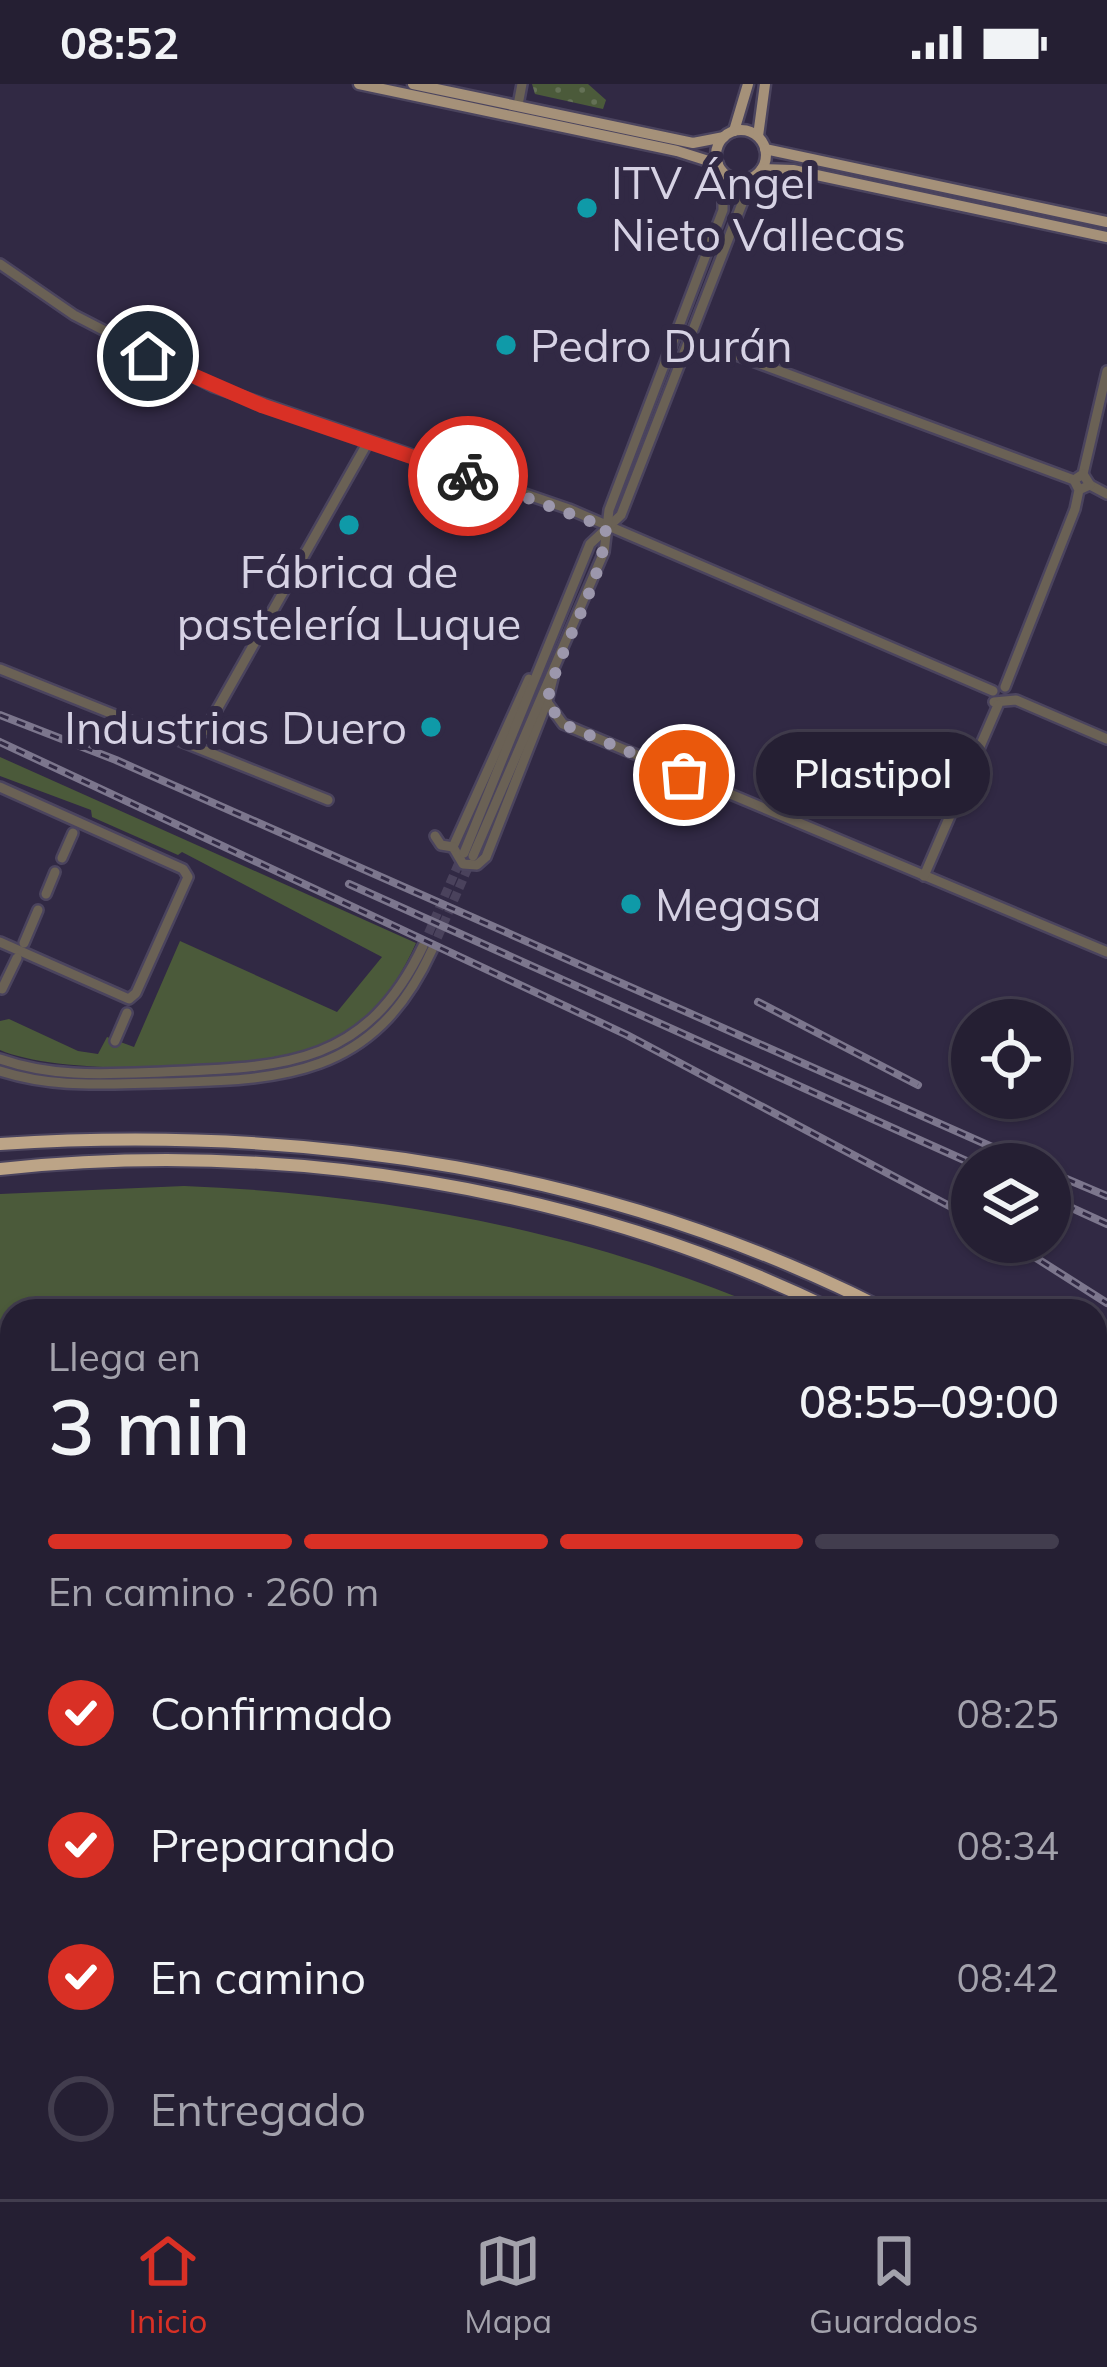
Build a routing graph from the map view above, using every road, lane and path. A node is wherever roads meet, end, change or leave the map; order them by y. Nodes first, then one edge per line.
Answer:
1 (358, 84) edge
2 (413, 84) edge
3 (522, 84) edge
4 (748, 84) edge
5 (765, 84) edge
6 (518, 105) junction
7 (729, 134) junction
8 (758, 136) junction
9 (765, 149) junction
10 (721, 168) junction
11 (762, 169) junction
12 (752, 178) junction
13 (1107, 222) edge
14 (1107, 237) edge
15 (0, 265) edge
16 (678, 333) junction
17 (690, 338) junction
18 (1107, 371) edge
19 (368, 442) junction
20 (1082, 482) junction
21 (1107, 494) edge
22 (606, 527) junction
23 (555, 666) junction
24 (0, 669) edge
25 (1005, 687) junction
26 (993, 691) junction
27 (1010, 699) junction
28 (547, 702) junction
29 (998, 705) junction
30 (563, 724) junction
31 (536, 730) junction
32 (1107, 739) edge
33 (191, 744) junction
34 (0, 787) edge
35 (328, 800) dead end
36 (73, 833) dead end
37 (435, 836) dead end
38 (463, 852) junction
39 (62, 858) dead end
40 (56, 872) dead end
41 (925, 876) junction
42 (46, 893) dead end
43 (38, 910) dead end
44 (0, 942) edge
45 (23, 944) dead end
46 (1107, 952) edge
47 (17, 958) dead end
48 (2, 989) edge
49 (128, 1013) dead end
50 (115, 1040) dead end
51 (0, 1059) edge
52 (0, 1071) edge
53 (0, 1144) edge
54 (0, 1168) edge
55 (805, 1299) edge
56 (860, 1299) edge
57 (805, 2199) edge
58 (868, 2199) edge

1 - 10 main road
2 - 6 main road
3 - 6 street
4 - 7 main road
5 - 8 main road
6 - 7 main road
7 - 8 main road
7 - 10 main road
8 - 9 main road
9 - 11 main road
9 - 13 main road
10 - 12 main road
10 - 16 street
11 - 12 main road
11 - 14 main road
12 - 17 street
15 - 19 street
16 - 17 street
16 - 22 street
17 - 20 street
17 - 22 street
18 - 20 street
19 - 22 street
19 - 33 street
20 - 21 street
20 - 25 street
22 - 23 street
22 - 26 street
22 - 38 street
23 - 28 street
23 - 38 street
24 - 33 street
25 - 26 street
25 - 27 street
26 - 29 street
27 - 29 street
27 - 32 street
28 - 30 street
28 - 31 street
29 - 41 street
30 - 31 street
30 - 41 street
31 - 38 street
33 - 35 street
34 - 44 street
36 - 39 street
37 - 38 street
40 - 42 street
41 - 46 street
43 - 45 street
47 - 48 street
49 - 50 street
51 - 52 street
53 - 56 highway
54 - 55 highway
57 - 58 street

